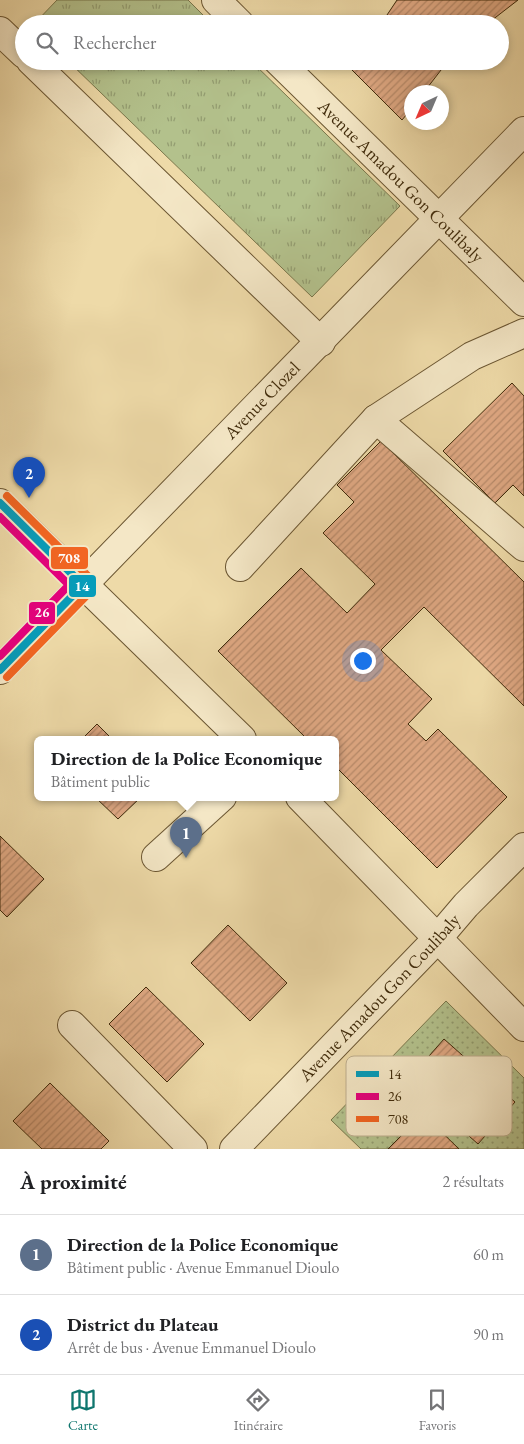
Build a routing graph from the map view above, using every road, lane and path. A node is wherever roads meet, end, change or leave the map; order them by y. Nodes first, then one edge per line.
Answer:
1 (216, 0) edge
2 (231, 15) edge
3 (0, 31) edge
4 (15, 45) edge
5 (40, 70) edge
6 (287, 70) edge
7 (524, 132) edge
8 (438, 218) junction
9 (524, 302) edge
10 (524, 333) edge
11 (320, 342) junction
12 (376, 420) junction
13 (0, 503) edge
14 (524, 547) edge
15 (240, 567) dead end
16 (82, 585) junction
17 (0, 670) edge
18 (239, 736) edge
19 (218, 801) edge
20 (304, 801) edge
21 (524, 847) edge
22 (156, 857) dead end
23 (437, 939) junction
24 (72, 1025) dead end
25 (524, 1027) edge
26 (193, 1149) edge
27 (234, 1149) edge

1 - 2 street
3 - 4 street
5 - 11 street
6 - 8 street, Avenue Amadou Gon Coulibaly
7 - 8 street, Avenue Clozel
8 - 9 street, Avenue Amadou Gon Coulibaly
8 - 11 street, Avenue Clozel
10 - 12 street
11 - 16 street, Avenue Clozel
12 - 14 street
12 - 15 street
13 - 16 street
16 - 17 street, Avenue Clozel
16 - 18 street
19 - 22 street
20 - 23 street
21 - 23 street, Avenue Amadou Gon Coulibaly
23 - 25 street
23 - 27 street, Avenue Amadou Gon Coulibaly
24 - 26 street

